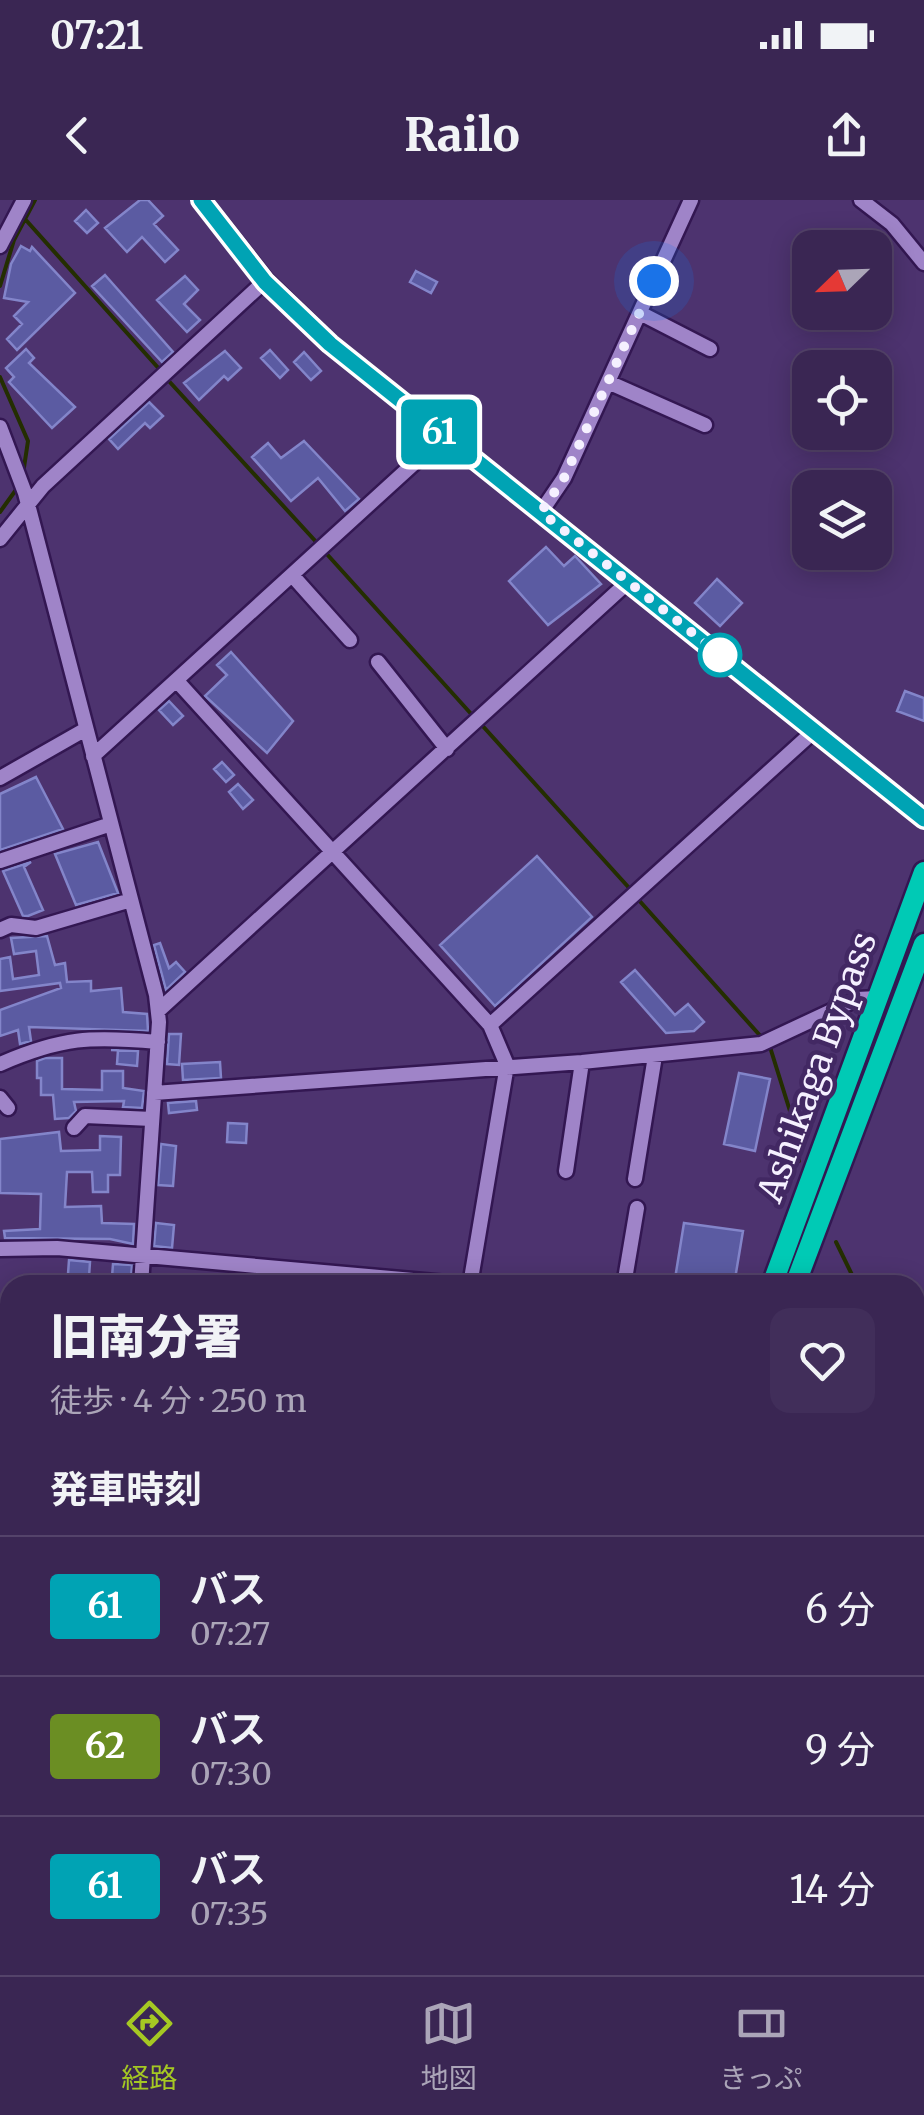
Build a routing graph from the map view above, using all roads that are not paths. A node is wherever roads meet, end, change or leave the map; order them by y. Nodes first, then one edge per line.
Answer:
1 (24, 200) edge
2 (201, 200) edge
3 (691, 200) edge
4 (862, 200) edge
5 (0, 246) edge
6 (924, 263) edge
7 (265, 282) junction
8 (640, 313) junction
9 (710, 349) dead end
10 (608, 382) junction
11 (705, 425) dead end
12 (0, 427) edge
13 (444, 436) junction
14 (26, 498) junction
15 (541, 512) junction
16 (0, 539) edge
17 (292, 575) junction
18 (628, 582) junction
19 (350, 640) dead end
20 (378, 662) dead end
21 (177, 681) junction
22 (86, 729) junction
23 (813, 732) junction
24 (448, 748) junction
25 (93, 756) junction
26 (0, 778) edge
27 (924, 818) edge
28 (111, 824) junction
29 (333, 853) junction
30 (0, 861) edge
31 (924, 872) edge
32 (131, 900) junction
33 (0, 930) edge
34 (924, 944) edge
35 (878, 998) junction
36 (158, 1010) junction
37 (490, 1025) junction
38 (158, 1042) junction
39 (655, 1056) junction
40 (582, 1062) junction
41 (0, 1064) edge
42 (508, 1065) junction
43 (154, 1093) junction
44 (152, 1119) junction
45 (74, 1128) dead end
46 (566, 1170) dead end
47 (636, 1179) dead end
48 (637, 1208) dead end
49 (0, 1249) edge
50 (143, 1255) junction
51 (141, 1275) edge
52 (361, 1275) edge
53 (472, 1275) edge
54 (626, 1275) edge
55 (776, 1275) edge
56 (800, 1275) edge

1 - 5 street
2 - 7 main road
3 - 8 street
4 - 6 street
7 - 13 main road
7 - 14 street
8 - 9 street
8 - 10 street
10 - 11 street
10 - 15 street
12 - 14 street
13 - 15 main road
13 - 17 street
14 - 16 street
14 - 22 street
15 - 18 main road
17 - 19 street
17 - 21 street
18 - 23 main road
18 - 24 street
20 - 24 street
21 - 25 street
21 - 29 street
22 - 25 street
22 - 26 street
23 - 27 main road
23 - 37 street
24 - 29 street
25 - 28 street
28 - 30 street
28 - 32 street
29 - 36 street
29 - 37 street
31 - 35 highway, Ashikaga Bypass
32 - 33 street
32 - 36 street
34 - 56 highway, Ashikaga Bypass
35 - 39 street
35 - 55 highway, Ashikaga Bypass
36 - 38 street
37 - 42 street
38 - 41 street
38 - 43 street
39 - 40 street
39 - 47 street
40 - 42 street
40 - 46 street
42 - 43 street
42 - 53 street
43 - 44 street
44 - 45 street
44 - 50 street
48 - 54 street
49 - 50 street
50 - 51 street
50 - 52 street

